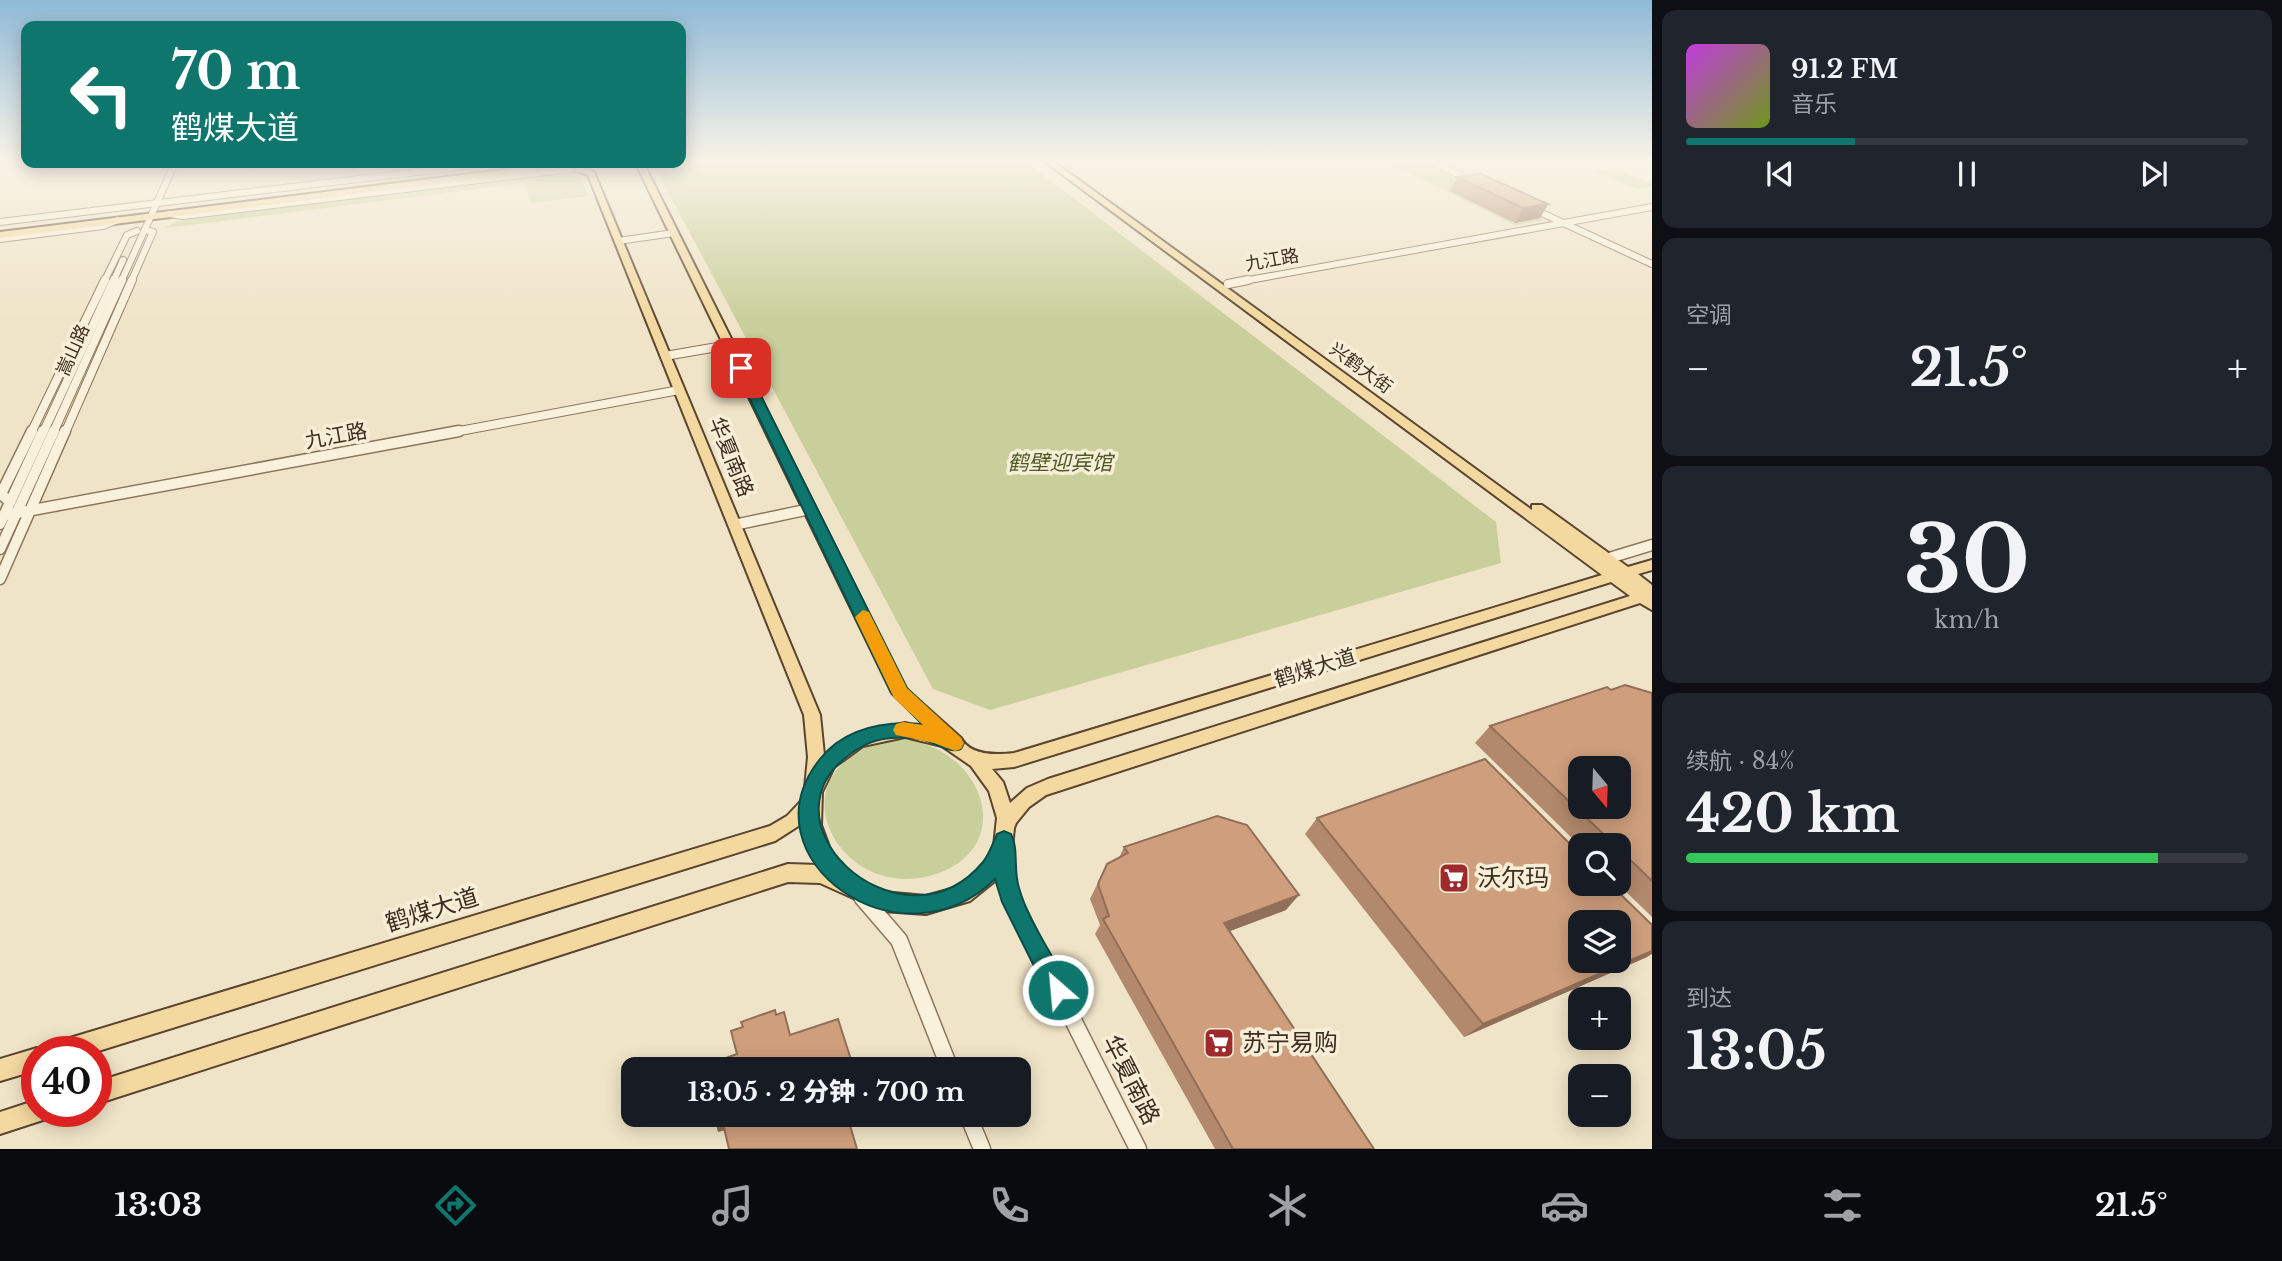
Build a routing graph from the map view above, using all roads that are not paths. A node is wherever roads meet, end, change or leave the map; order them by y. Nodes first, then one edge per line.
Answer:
1 (94, 215) edge
2 (134, 215) edge
3 (148, 215) edge
4 (607, 215) edge
5 (665, 215) edge
6 (1122, 215) edge
7 (1132, 215) edge
8 (1548, 215) edge
9 (1551, 215) edge
10 (1621, 215) edge
11 (0, 224) edge
12 (1570, 224) junction
13 (141, 230) junction
14 (674, 233) junction
15 (0, 237) edge
16 (618, 241) junction
17 (1652, 262) edge
18 (1231, 286) junction
19 (729, 345) junction
20 (665, 356) junction
21 (678, 388) junction
22 (32, 507) junction
23 (810, 509) junction
24 (7, 512) edge
25 (734, 525) junction
26 (1652, 545) edge
27 (0, 549) edge
28 (1606, 559) junction
29 (1652, 565) edge
30 (1620, 575) junction
31 (0, 579) edge
32 (1649, 597) edge
33 (955, 743) junction
34 (976, 758) junction
35 (811, 797) junction
36 (1005, 833) junction
37 (852, 887) junction
38 (112, 1036) edge
39 (945, 1057) edge
40 (21, 1064) edge
41 (0, 1070) edge
42 (112, 1088) edge
43 (21, 1116) edge
44 (0, 1123) edge
45 (973, 1127) edge
46 (982, 1149) edge
47 (1138, 1149) edge

1 - 11 main road
2 - 15 main road
3 - 13 street, 嵩山路
4 - 16 main road, 华夏南路
5 - 14 main road
6 - 30 main road, 兴鹤大街
7 - 18 main road, 兴鹤大街
8 - 12 street
9 - 12 street
10 - 12 street, 九江路
12 - 17 street
12 - 18 street, 九江路
13 - 22 street
13 - 24 street, 嵩山路
13 - 24 street
14 - 16 street
14 - 19 main road
16 - 20 main road, 华夏南路
18 - 28 main road, 兴鹤大街
19 - 20 street
19 - 23 main road
20 - 21 main road, 华夏南路
21 - 22 street, 九江路
21 - 25 main road, 华夏南路
22 - 24 street, 九江路
22 - 31 street
23 - 25 street
23 - 33 main road
24 - 27 street, 嵩山路
25 - 35 main road, 华夏南路
26 - 28 street
28 - 30 main road, 兴鹤大街
29 - 30 main road, 鹤煤大道
30 - 32 main road, 兴鹤大街
30 - 34 main road, 鹤煤大道
32 - 36 main road, 鹤煤大道
33 - 34 main road, 鹤煤大道
33 - 35 main road, 鹤煤大道
34 - 36 main road, 鹤煤大道
35 - 37 main road, 鹤煤大道
35 - 38 main road, 鹤煤大道
36 - 37 main road, 鹤煤大道
36 - 47 street, 华夏南路
37 - 39 street
37 - 42 main road, 鹤煤大道
40 - 41 main road
43 - 44 main road
45 - 46 street

